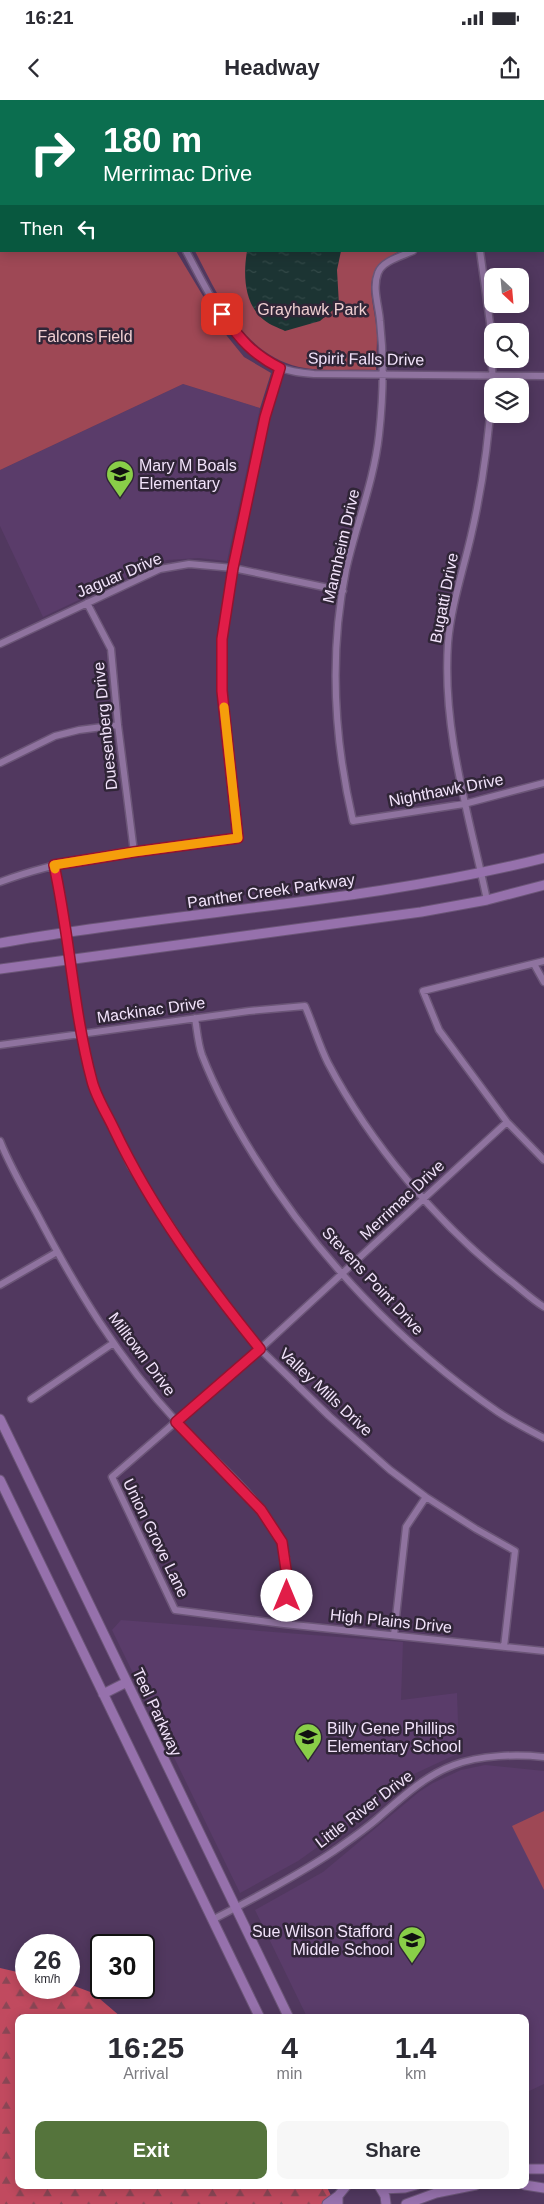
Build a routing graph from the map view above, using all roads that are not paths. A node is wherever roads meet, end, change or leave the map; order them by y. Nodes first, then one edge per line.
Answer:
1 (187, 252) edge
2 (411, 252) edge
3 (480, 252) edge
4 (280, 368) junction
5 (381, 374) junction
6 (493, 375) junction
7 (544, 376) edge
8 (488, 423) edge
9 (233, 568) junction
10 (343, 592) junction
11 (87, 603) junction
12 (0, 644) edge
13 (118, 725) junction
14 (0, 763) edge
15 (544, 783) edge
16 (464, 804) junction
17 (353, 821) joint
18 (134, 852) junction
19 (544, 858) edge
20 (54, 865) junction
21 (482, 874) junction
22 (0, 882) edge
23 (544, 885) edge
24 (487, 900) junction
25 (67, 934) junction
26 (0, 943) edge
27 (70, 960) junction
28 (544, 961) edge
29 (534, 964) junction
30 (0, 969) edge
31 (544, 982) edge
32 (195, 1018) junction
33 (81, 1034) junction
34 (0, 1045) edge
35 (507, 1122) junction
36 (0, 1141) edge
37 (3, 1159) edge
38 (544, 1160) edge
39 (424, 1198) junction
40 (57, 1252) junction
41 (342, 1274) junction
42 (0, 1285) edge
43 (544, 1307) edge
44 (112, 1344) junction
45 (260, 1349) junction
46 (31, 1399) dead end
47 (0, 1419) edge
48 (176, 1422) junction
49 (544, 1438) edge
50 (112, 1477) joint
51 (0, 1480) edge
52 (426, 1497) junction
53 (176, 1610) joint
54 (284, 1624) junction
55 (394, 1635) junction
56 (504, 1647) junction
57 (544, 1651) edge
58 (127, 1682) junction
59 (103, 1694) junction
60 (544, 1757) edge
61 (235, 1908) junction
62 (212, 1920) junction
63 (258, 2014) edge
64 (287, 2014) edge
65 (529, 2169) edge
66 (544, 2169) edge
67 (529, 2186) edge
68 (544, 2188) edge
69 (380, 2189) edge
70 (456, 2189) edge
71 (341, 2192) edge
72 (327, 2204) edge
73 (386, 2204) edge
74 (406, 2204) edge

1 - 4 street, Spirit Falls Drive
2 - 5 street, Mannheim Drive
3 - 6 street, Bugatti Drive
4 - 5 street, Spirit Falls Drive
4 - 9 street
5 - 6 street, Spirit Falls Drive
5 - 10 street, Mannheim Drive
6 - 7 street, Spirit Falls Drive
8 - 16 street, Bugatti Drive
9 - 10 street, Jaguar Drive
9 - 11 street, Jaguar Drive
9 - 18 street
10 - 17 street, Mannheim Drive
11 - 12 street, Jaguar Drive
11 - 13 street, Duesenberg Drive
13 - 14 street
13 - 18 street, Duesenberg Drive
15 - 16 street, Nighthawk Drive
16 - 17 street, Nighthawk Drive
16 - 21 street, Bugatti Drive
18 - 20 street
19 - 21 main road, Panther Creek Parkway
20 - 22 street
20 - 25 street, Valley Mills Drive
21 - 24 street, Bugatti Drive
21 - 25 main road, Panther Creek Parkway
23 - 24 main road
24 - 27 main road
25 - 26 main road, Panther Creek Parkway
25 - 27 street, Valley Mills Drive
27 - 30 main road
27 - 33 street, Valley Mills Drive
28 - 29 street
29 - 31 street
29 - 35 street
32 - 33 street, Mackinac Drive
32 - 39 street, Mackinac Drive
32 - 41 street, Stevens Point Drive
33 - 34 street, Mackinac Drive
33 - 45 street, Valley Mills Drive
35 - 38 street
35 - 39 street, Merrimac Drive
36 - 37 street, Milltown Drive
37 - 40 street, Milltown Drive
39 - 41 street, Merrimac Drive
39 - 43 street
40 - 42 street
40 - 44 street, Milltown Drive
41 - 45 street, Merrimac Drive
41 - 49 street, Stevens Point Drive
44 - 46 street
44 - 48 street, Milltown Drive
45 - 48 street, Merrimac Drive
45 - 52 street, Valley Mills Drive
47 - 58 main road, Teel Parkway
48 - 50 street, Merrimac Drive
48 - 54 street, Milltown Drive
50 - 53 street, Union Grove Lane
51 - 59 main road
52 - 55 street
52 - 56 street, Valley Mills Drive
53 - 54 street, High Plains Drive
54 - 55 street, High Plains Drive
55 - 56 street, High Plains Drive
56 - 57 street, High Plains Drive
58 - 59 main road
58 - 61 main road, Teel Parkway
59 - 62 main road
60 - 61 street, Little River Drive
61 - 62 street, Little River Drive
61 - 64 main road, Teel Parkway
62 - 63 main road
65 - 66 main road
67 - 68 main road
69 - 73 main road
70 - 74 main road
71 - 72 main road

